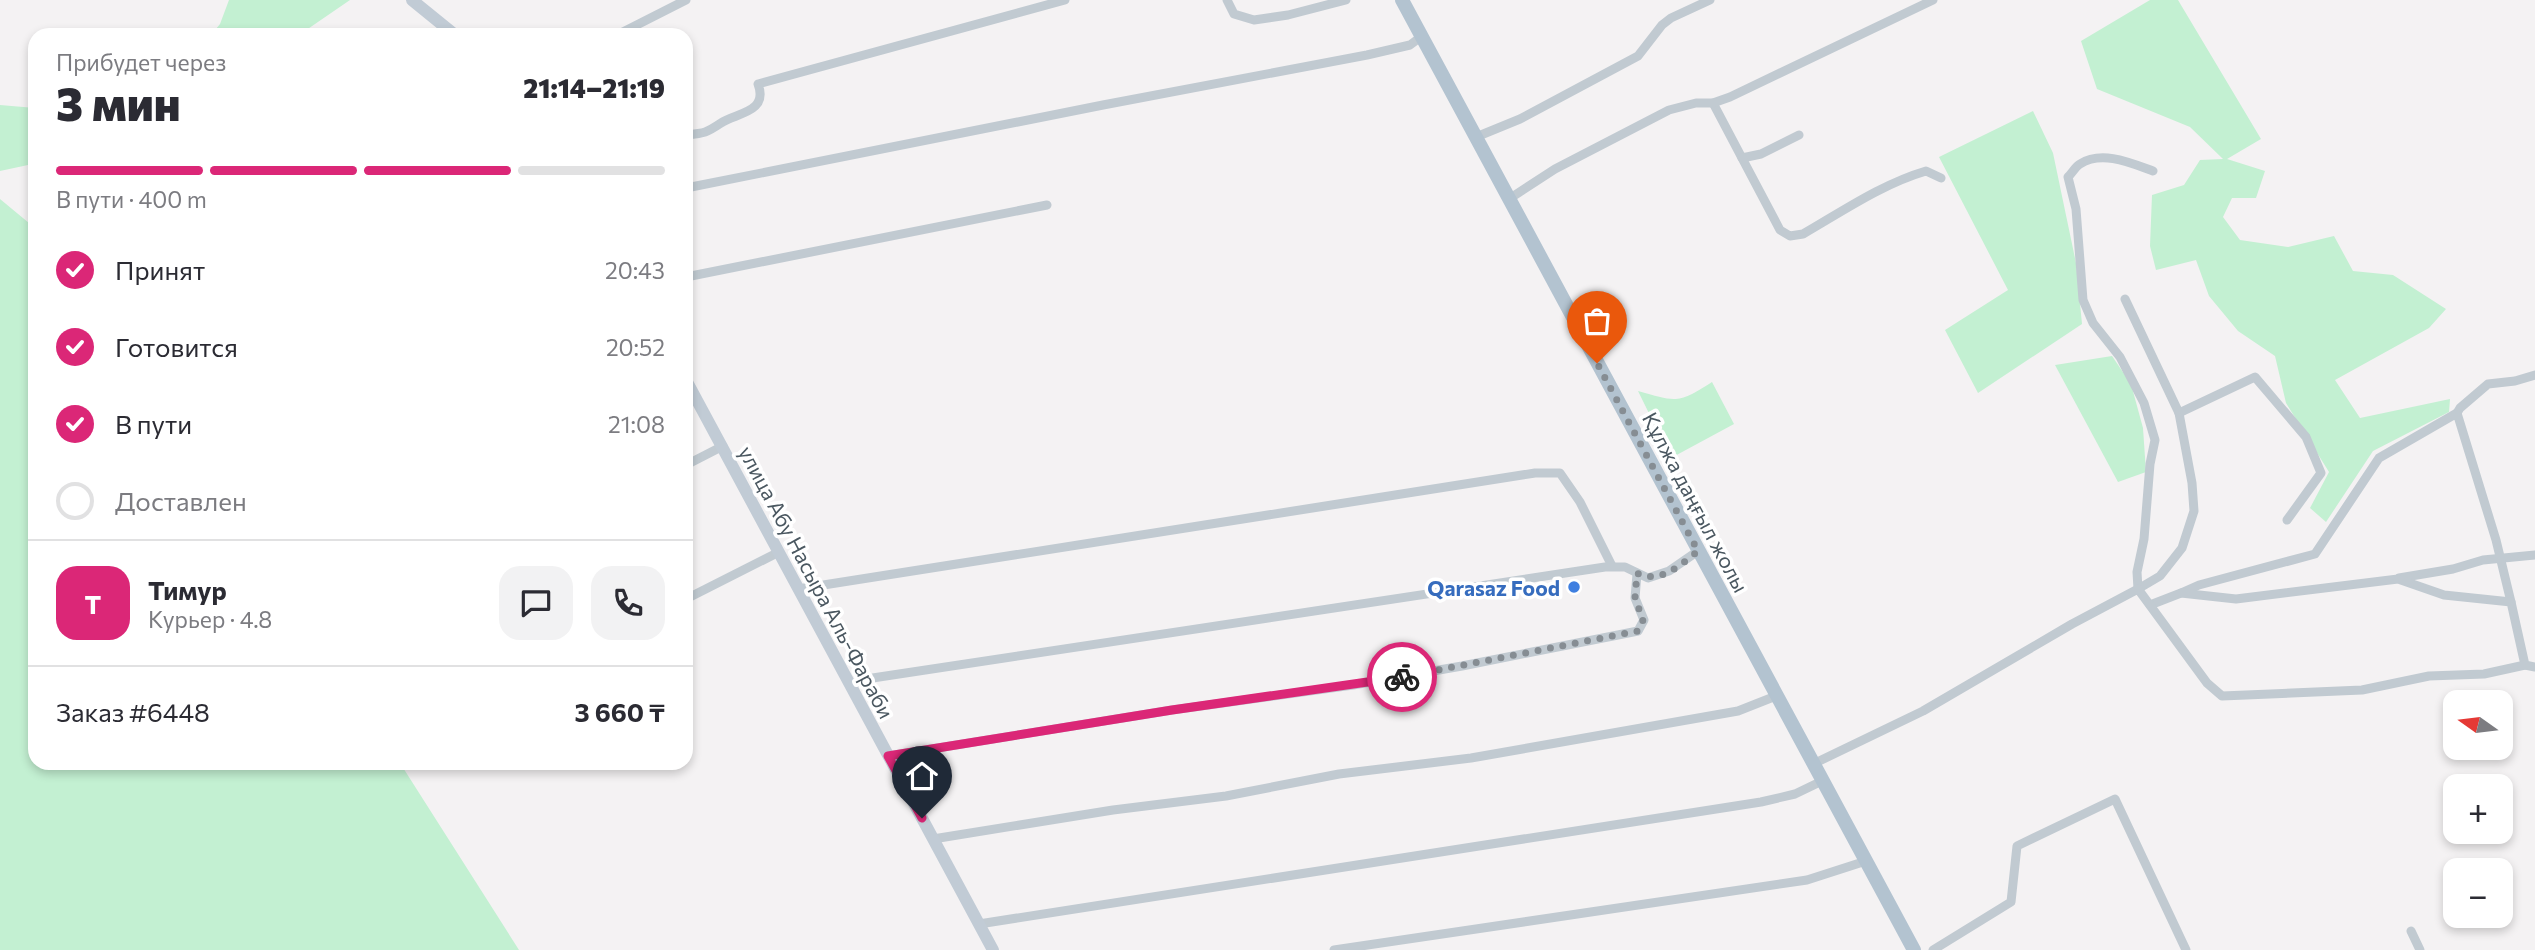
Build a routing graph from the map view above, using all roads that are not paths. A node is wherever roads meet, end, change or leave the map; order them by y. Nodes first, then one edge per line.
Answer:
1 (412, 0) edge
2 (1065, 0) edge
3 (1227, 0) edge
4 (1346, 0) edge
5 (1402, 0) edge
6 (1710, 0) edge
7 (1933, 0) edge
8 (681, 1) edge
9 (446, 28) edge
10 (630, 28) edge
11 (1422, 36) junction
12 (1713, 103) junction
13 (693, 134) edge
14 (1799, 135) dead end
15 (1476, 137) junction
16 (1742, 158) junction
17 (2153, 172) dead end
18 (1941, 178) dead end
19 (693, 187) edge
20 (1509, 199) junction
21 (1047, 205) dead end
22 (693, 276) edge
23 (2125, 299) dead end
24 (2535, 375) edge
25 (693, 392) edge
26 (2179, 413) junction
27 (2457, 413) junction
28 (723, 446) junction
29 (693, 461) edge
30 (2287, 520) dead end
31 (1698, 551) junction
32 (779, 552) junction
33 (2535, 555) edge
34 (2500, 558) junction
35 (1612, 566) junction
36 (1637, 573) junction
37 (2398, 579) junction
38 (798, 589) junction
39 (2138, 589) junction
40 (2181, 593) junction
41 (693, 595) edge
42 (2511, 602) junction
43 (2150, 606) junction
44 (2530, 666) edge
45 (850, 686) junction
46 (1776, 696) junction
47 (888, 756) junction
48 (1813, 764) junction
49 (1822, 781) junction
50 (933, 839) junction
51 (1866, 861) junction
52 (979, 924) junction
53 (2411, 932) dead end
54 (993, 950) edge
55 (1334, 950) edge
56 (1914, 950) edge
57 (1933, 950) edge
58 (2186, 950) edge
59 (2420, 950) edge

1 - 9 street
2 - 13 street
3 - 4 street
5 - 11 main road, Құлжа даңғыл жолы
6 - 15 street
7 - 12 street
8 - 10 street
11 - 15 main road, Құлжа даңғыл жолы
11 - 19 street
12 - 16 street
12 - 20 street
14 - 16 street
15 - 20 main road, Құлжа даңғыл жолы
16 - 18 street
17 - 39 street
20 - 31 main road, Құлжа даңғыл жолы
21 - 22 street
23 - 26 street
24 - 27 street
25 - 28 street, улица Абу Насыра Аль-Фараби
26 - 30 street
26 - 39 street
27 - 34 street
27 - 40 street
28 - 29 street
28 - 32 street, улица Абу Насыра Аль-Фараби
31 - 36 street
31 - 46 main road, Құлжа даңғыл жолы
32 - 38 street, улица Абу Насыра Аль-Фараби
32 - 41 street
33 - 34 street
34 - 37 street
34 - 42 street
35 - 36 street
35 - 38 street
35 - 45 street
36 - 47 street
37 - 40 street
37 - 42 street
38 - 45 street, улица Абу Насыра Аль-Фараби
39 - 43 street
39 - 48 street
40 - 43 street
42 - 44 street
43 - 44 street
45 - 47 street, улица Абу Насыра Аль-Фараби
46 - 48 main road, Құлжа даңғыл жолы
46 - 50 street
47 - 50 street, улица Абу Насыра Аль-Фараби
48 - 49 main road, Құлжа даңғыл жолы
49 - 51 main road, Құлжа даңғыл жолы
49 - 52 street
50 - 52 street, улица Абу Насыра Аль-Фараби
51 - 55 street
51 - 56 main road, Құлжа даңғыл жолы
52 - 54 street, улица Абу Насыра Аль-Фараби
53 - 59 street
57 - 58 street

